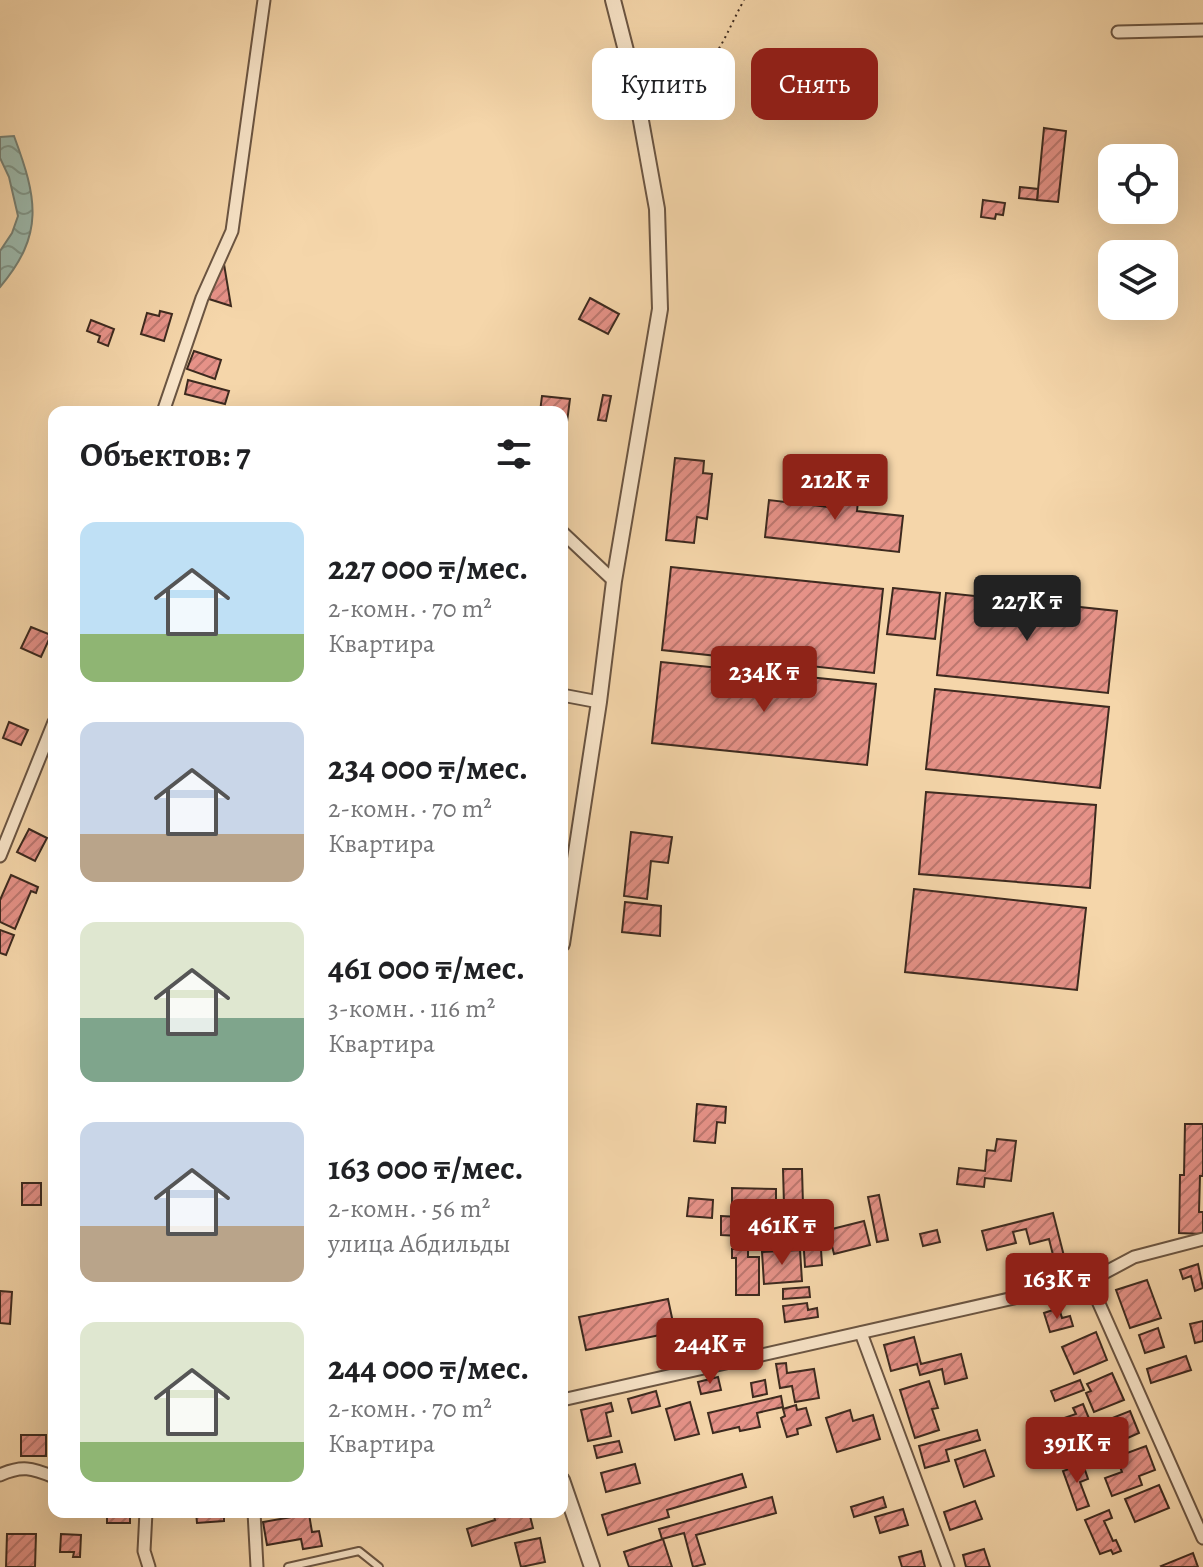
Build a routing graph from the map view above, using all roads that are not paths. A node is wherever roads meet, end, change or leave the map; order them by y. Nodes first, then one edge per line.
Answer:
1 (264, 0) edge
2 (613, 0) edge
3 (1203, 30) edge
4 (1118, 32) dead end
5 (165, 406) edge
6 (568, 538) edge
7 (614, 581) junction
8 (568, 696) edge
9 (599, 702) junction
10 (48, 737) edge
11 (0, 856) edge
12 (568, 905) edge
13 (1203, 1239) edge
14 (1089, 1281) junction
15 (861, 1333) junction
16 (568, 1399) edge
17 (48, 1474) edge
18 (0, 1475) edge
19 (568, 1497) edge
20 (146, 1518) edge
21 (254, 1518) edge
22 (1203, 1538) edge
23 (149, 1567) edge
24 (257, 1567) edge
25 (288, 1567) edge
26 (379, 1567) edge
27 (592, 1567) edge
28 (948, 1567) edge

1 - 5 street
2 - 7 street
3 - 4 street
6 - 7 street
7 - 9 street
8 - 9 street
9 - 12 street
10 - 11 street
13 - 14 street
14 - 15 street
14 - 22 street
15 - 16 street
15 - 28 street
17 - 18 street
19 - 27 street
20 - 23 street
21 - 24 street
25 - 26 lane

